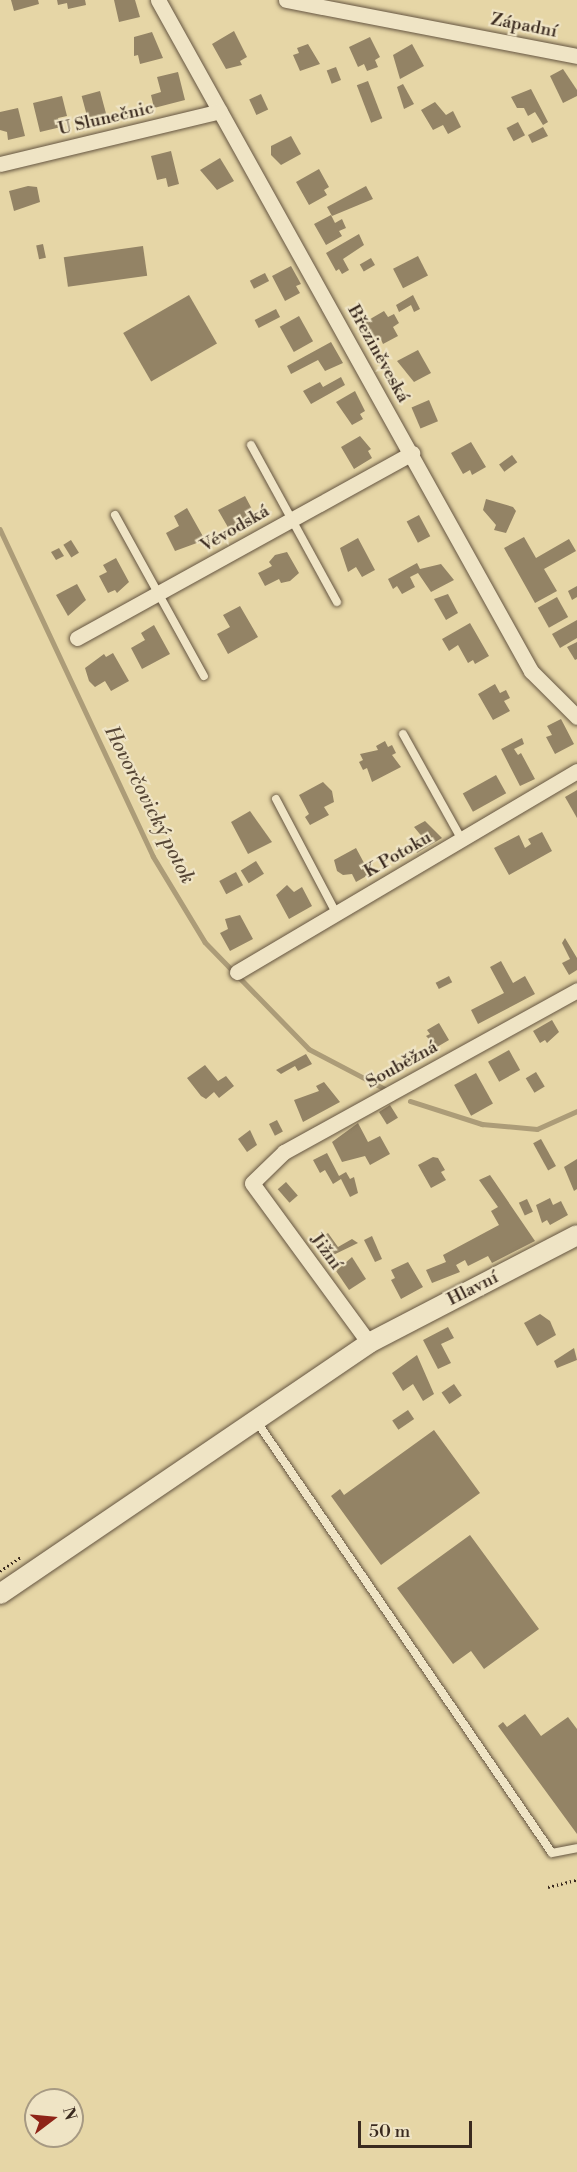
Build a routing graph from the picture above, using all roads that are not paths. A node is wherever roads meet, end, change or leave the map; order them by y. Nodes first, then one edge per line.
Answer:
1 (158, 0) edge
2 (286, 0) edge
3 (577, 56) edge
4 (220, 111) junction
5 (0, 164) edge
6 (251, 445) dead end
7 (412, 453) junction
8 (115, 515) dead end
9 (290, 520) junction
10 (159, 596) junction
11 (337, 602) dead end
12 (77, 638) dead end
13 (204, 676) dead end
14 (577, 717) edge
15 (403, 734) dead end
16 (577, 771) edge
17 (276, 799) dead end
18 (462, 840) junction
19 (336, 913) junction
20 (237, 972) dead end
21 (577, 990) edge
22 (252, 1184) joint
23 (577, 1235) edge
24 (369, 1343) junction
25 (256, 1420) junction
26 (0, 1594) edge
27 (577, 1848) edge

1 - 4 street, Březiněveská
2 - 3 street, Západní
4 - 5 street, U Slunečnic
4 - 7 street, Březiněveská
6 - 9 lane
7 - 9 street, Vévodská
7 - 14 street, Březiněveská
8 - 10 lane
9 - 10 street, Vévodská
9 - 11 lane
10 - 12 street, Vévodská
10 - 13 lane
15 - 18 lane
16 - 18 street, K Potoku
17 - 19 lane
18 - 19 street, K Potoku
19 - 20 street, K Potoku
21 - 22 street, Souběžná
22 - 24 street, Jižní
23 - 24 street, Hlavní
24 - 25 street, Hlavní
25 - 26 street, Hlavní
25 - 27 lane

